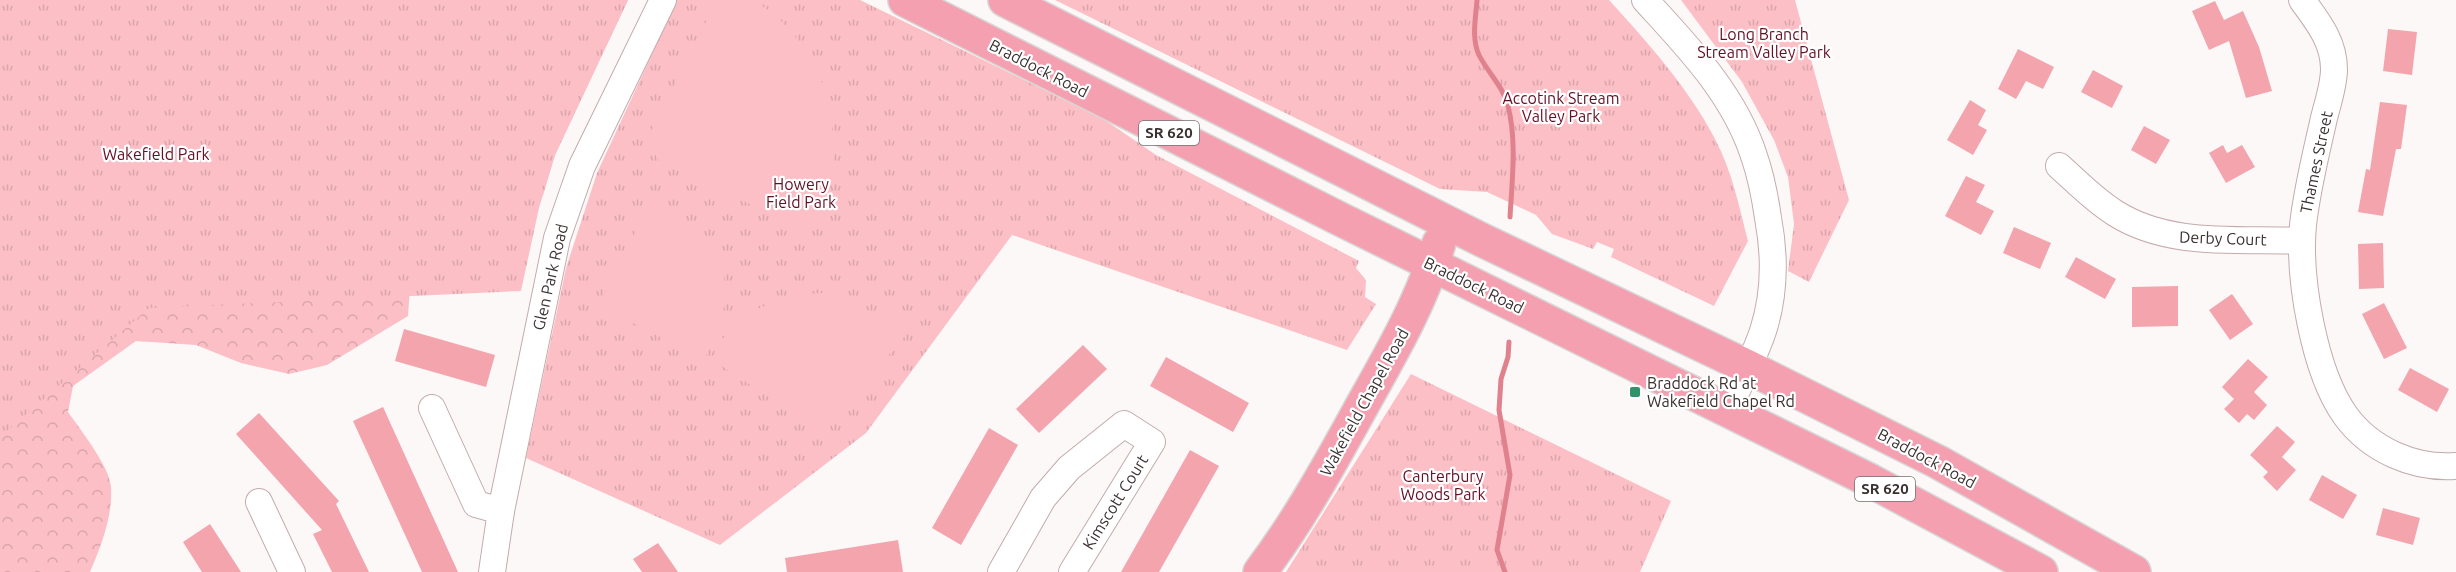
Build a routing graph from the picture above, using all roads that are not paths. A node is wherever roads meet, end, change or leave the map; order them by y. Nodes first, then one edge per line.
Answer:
1 (663, 0) edge
2 (905, 0) edge
3 (1005, 0) edge
4 (1645, 0) edge
5 (2302, 0) edge
6 (2059, 166) dead end
7 (1446, 221) junction
8 (2302, 241) junction
9 (1433, 264) junction
10 (1748, 367) junction
11 (432, 408) dead end
12 (1727, 410) junction
13 (2456, 466) edge
14 (260, 502) dead end
15 (501, 511) junction
16 (292, 572) edge
17 (492, 572) edge
18 (1001, 572) edge
19 (1072, 572) edge
20 (1260, 572) edge
21 (2041, 572) edge
22 (2134, 572) edge

1 - 15 street, Glen Park Road
2 - 9 main road, Braddock Road / SR 620
3 - 7 main road, Braddock Road / SR 620
4 - 10 street
5 - 8 street, Thames Street
6 - 8 street, Derby Court
7 - 9 main road, Wakefield Chapel Road
7 - 10 main road, Braddock Road / SR 620
8 - 13 street, Thames Street
9 - 12 main road, Braddock Road / SR 620
9 - 20 main road, Wakefield Chapel Road
10 - 12 street
10 - 22 main road, Braddock Road / SR 620
11 - 15 street
12 - 21 main road, Braddock Road / SR 620
14 - 16 street
15 - 17 street, Glen Park Road
18 - 19 street, Kimscott Court

